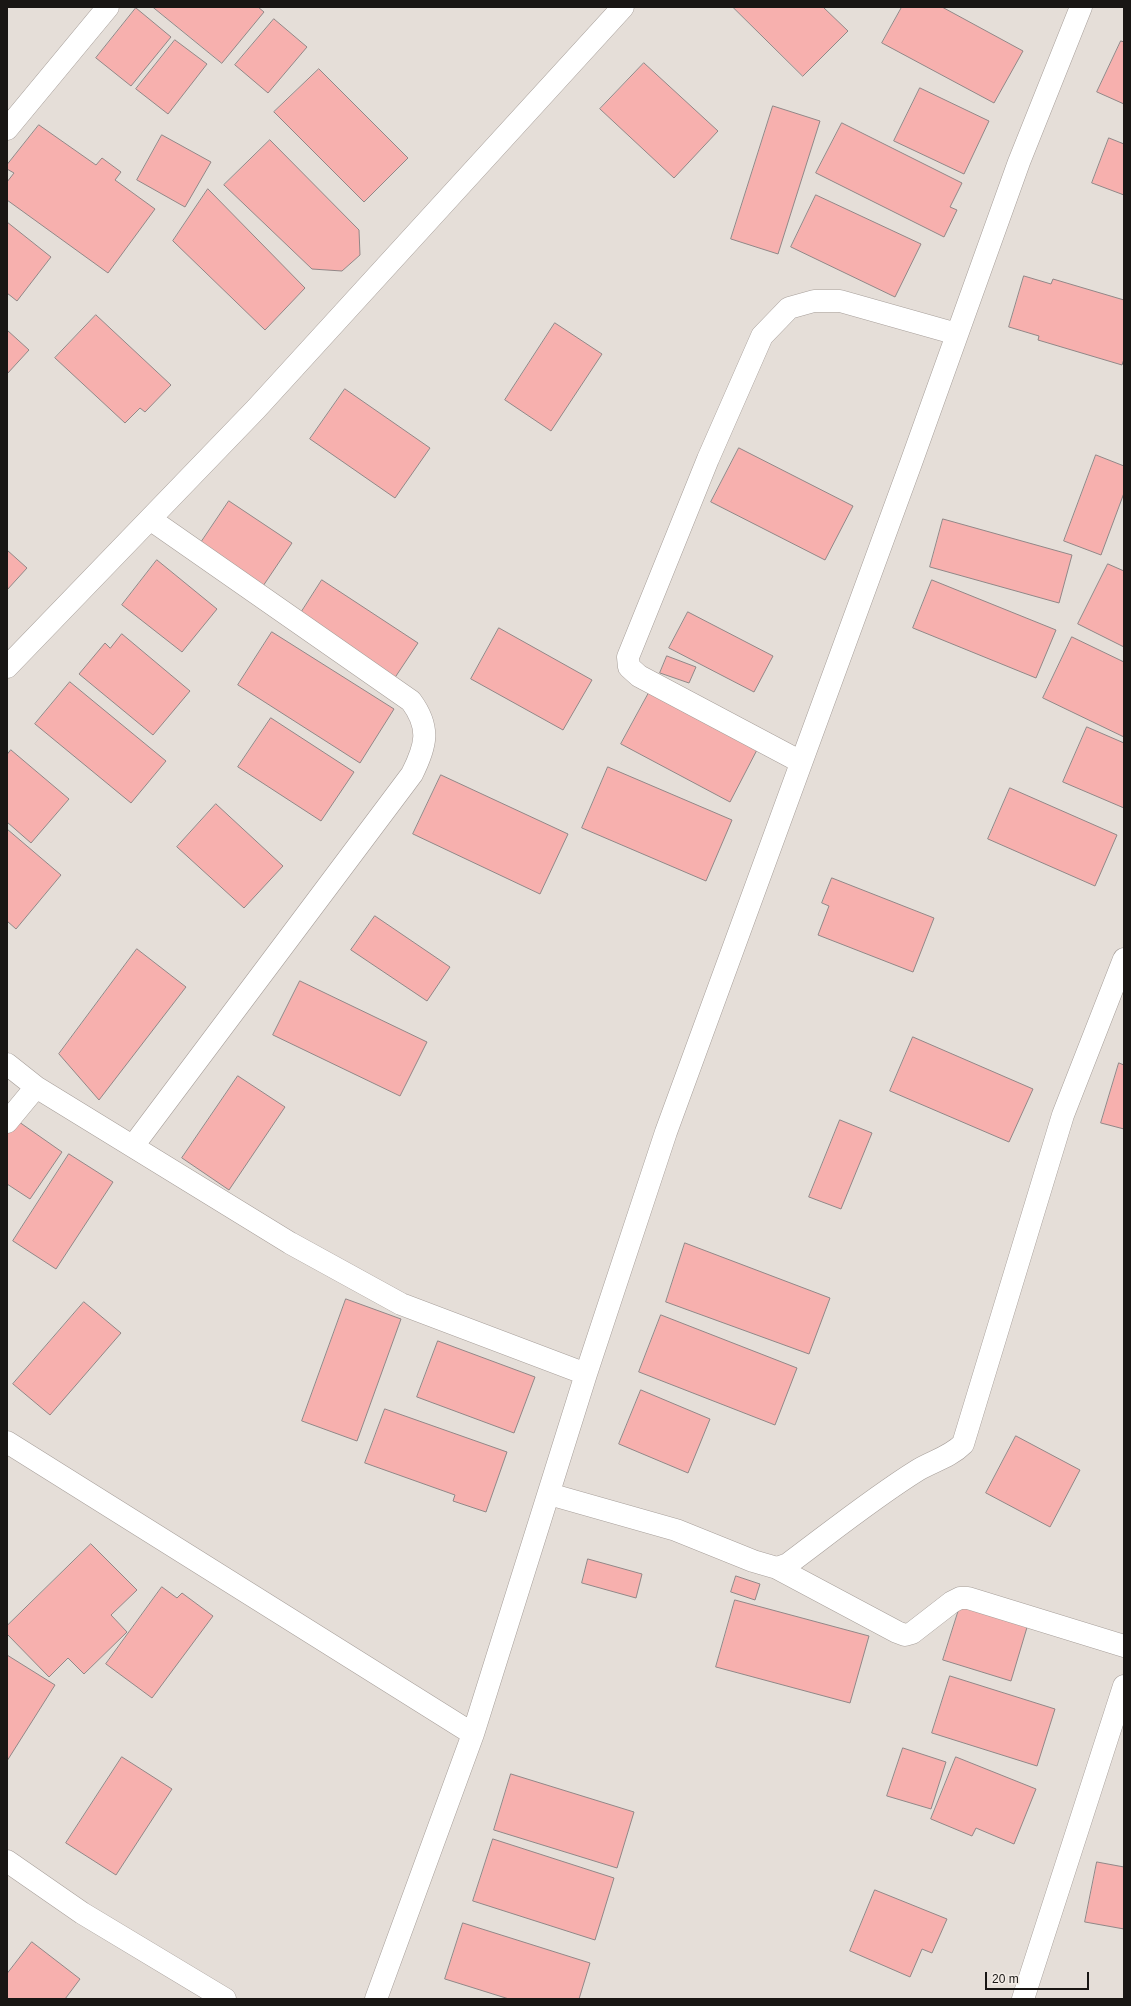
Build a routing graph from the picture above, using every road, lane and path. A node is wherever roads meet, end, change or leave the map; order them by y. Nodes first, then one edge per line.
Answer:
1 (108, 7) edge
2 (623, 7) edge
3 (1081, 7) edge
4 (7, 129) edge
5 (957, 334) junction
6 (150, 519) junction
7 (7, 666) edge
8 (801, 762) junction
9 (1124, 959) edge
10 (7, 1064) edge
11 (36, 1087) junction
12 (7, 1122) edge
13 (132, 1146) junction
14 (586, 1374) junction
15 (7, 1442) edge
16 (549, 1494) junction
17 (777, 1568) junction
18 (1124, 1646) edge
19 (1124, 1686) edge
20 (473, 1734) junction
21 (7, 1861) edge
22 (1027, 1998) edge
23 (225, 1999) edge
24 (376, 1999) edge

1 - 4 street
2 - 6 street
3 - 5 street
5 - 8 street
5 - 8 street
6 - 7 street
6 - 13 street
8 - 14 street
9 - 17 street
10 - 11 street
11 - 12 street
11 - 13 street
13 - 14 street
14 - 16 street
15 - 20 street
16 - 17 street
16 - 20 street
17 - 18 street
19 - 22 street
20 - 24 street
21 - 23 street

